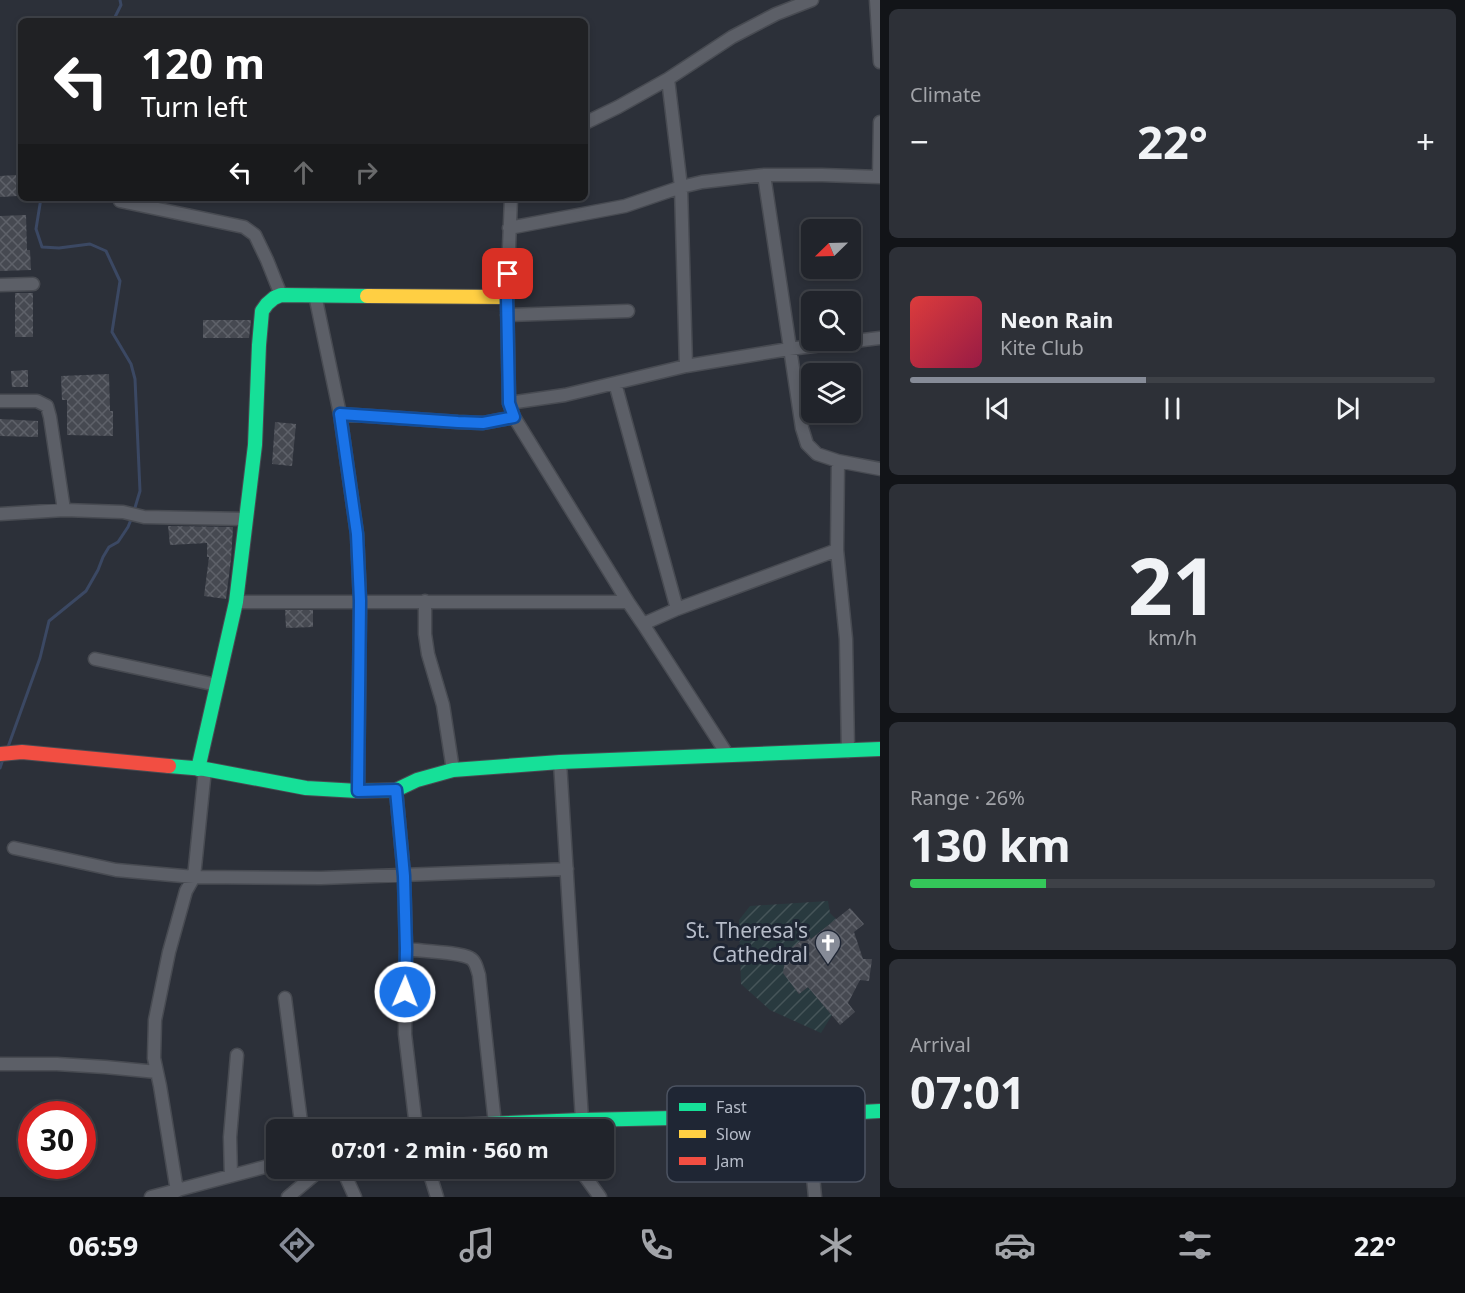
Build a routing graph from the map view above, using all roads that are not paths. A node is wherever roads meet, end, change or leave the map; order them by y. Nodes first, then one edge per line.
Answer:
1 (812, 0) edge
2 (876, 0) edge
3 (880, 62) edge
4 (668, 79) junction
5 (588, 122) edge
6 (880, 122) edge
7 (764, 175) junction
8 (880, 177) edge
9 (681, 187) junction
10 (120, 201) dead end
11 (511, 201) edge
12 (509, 228) junction
13 (33, 284) dead end
14 (0, 285) edge
15 (282, 295) junction
16 (315, 295) junction
17 (507, 297) junction
18 (628, 310) dead end
19 (507, 315) junction
20 (880, 338) edge
21 (789, 349) junction
22 (686, 366) junction
23 (615, 383) junction
24 (0, 401) edge
25 (509, 403) junction
26 (340, 414) junction
27 (514, 417) junction
28 (838, 461) junction
29 (880, 469) edge
30 (64, 510) junction
31 (0, 514) edge
32 (245, 519) junction
33 (837, 550) junction
34 (360, 601) junction
35 (425, 601) junction
36 (236, 602) junction
37 (628, 602) junction
38 (677, 609) junction
39 (643, 624) junction
40 (95, 659) dead end
41 (217, 685) junction
42 (880, 749) edge
43 (848, 751) junction
44 (0, 754) edge
45 (727, 754) junction
46 (560, 762) junction
47 (201, 769) junction
48 (453, 770) junction
49 (396, 790) junction
50 (358, 791) junction
51 (14, 848) dead end
52 (567, 869) junction
53 (404, 876) junction
54 (194, 877) junction
55 (406, 949) junction
56 (285, 998) dead end
57 (237, 1054) dead end
58 (0, 1064) edge
59 (157, 1072) junction
60 (880, 1111) edge
61 (865, 1112) edge
62 (667, 1118) edge
63 (301, 1119) edge
64 (412, 1119) edge
65 (494, 1119) edge
66 (582, 1119) edge
67 (614, 1119) edge
68 (266, 1167) edge
69 (231, 1176) junction
70 (309, 1179) edge
71 (347, 1179) edge
72 (431, 1179) edge
73 (587, 1179) edge
74 (814, 1182) edge
75 (177, 1191) junction
76 (151, 1197) edge
77 (288, 1197) edge
78 (355, 1197) edge
79 (437, 1197) edge
80 (600, 1197) edge
81 (815, 1197) edge

1 - 4 street
2 - 3 street
4 - 5 street
4 - 9 street
6 - 8 street
7 - 8 street
7 - 9 street
7 - 21 street
9 - 12 street
9 - 22 street
10 - 15 street
11 - 12 street
12 - 17 street
13 - 14 street
15 - 16 street
15 - 32 street
16 - 17 street
16 - 26 street
17 - 19 street
18 - 19 street
19 - 25 street
20 - 21 street
21 - 22 street
21 - 28 street
22 - 23 street
23 - 25 street
23 - 38 street
24 - 30 street
25 - 27 street
26 - 27 street
26 - 34 street
27 - 37 street
28 - 29 street
28 - 33 street
30 - 31 street
30 - 32 street
32 - 36 street
33 - 38 street
33 - 43 street
34 - 35 street
34 - 36 street
34 - 50 street
35 - 37 street
35 - 48 street
36 - 41 street
37 - 39 street
38 - 39 street
39 - 45 street
40 - 41 street
41 - 47 street
42 - 43 street
43 - 45 street
44 - 47 street
45 - 46 street
46 - 48 street
46 - 52 street
47 - 50 street
47 - 54 street
48 - 49 street
49 - 50 street
49 - 53 street
51 - 54 street
52 - 53 street
52 - 66 street
53 - 54 street
53 - 55 street
54 - 59 street
55 - 64 street
55 - 65 street
56 - 63 street
57 - 69 street
58 - 59 street
59 - 75 street
60 - 61 street
62 - 67 street
68 - 69 street
69 - 75 street
70 - 77 street
71 - 78 street
72 - 79 street
73 - 80 street
74 - 81 street
75 - 76 street

